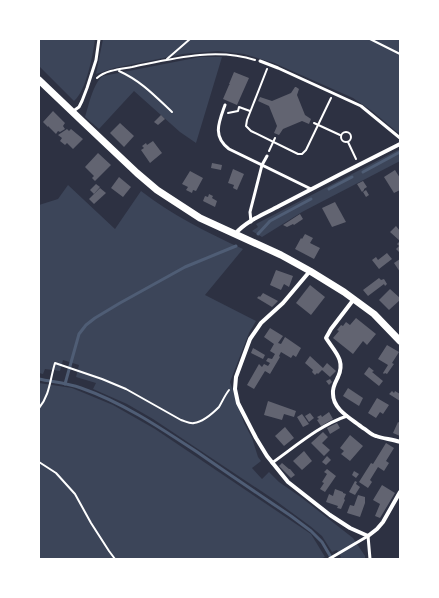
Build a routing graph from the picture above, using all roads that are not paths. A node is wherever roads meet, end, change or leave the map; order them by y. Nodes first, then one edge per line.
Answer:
1 (99, 39) edge
2 (260, 61) road end
3 (39, 80) edge
4 (225, 105) dead end
5 (72, 112) junction
6 (400, 138) edge
7 (400, 144) edge
8 (266, 156) dead end
9 (262, 165) junction
10 (311, 189) junction
11 (251, 222) junction
12 (235, 234) junction
13 (310, 271) junction
14 (354, 299) junction
15 (400, 341) edge
16 (347, 416) junction
17 (400, 442) edge
18 (272, 462) junction
19 (400, 492) edge
20 (368, 536) junction
21 (329, 559) edge
22 (370, 559) edge

1 - 5 lane
2 - 6 lane
3 - 5 street
4 - 9 lane
5 - 12 street
7 - 10 street
8 - 9 lane
9 - 10 lane
9 - 11 lane
10 - 11 street
11 - 12 street
12 - 13 street
13 - 14 street
13 - 18 street
14 - 15 street
14 - 16 street
16 - 17 street
16 - 18 lane
18 - 20 street
19 - 20 street
20 - 21 lane
20 - 22 lane

